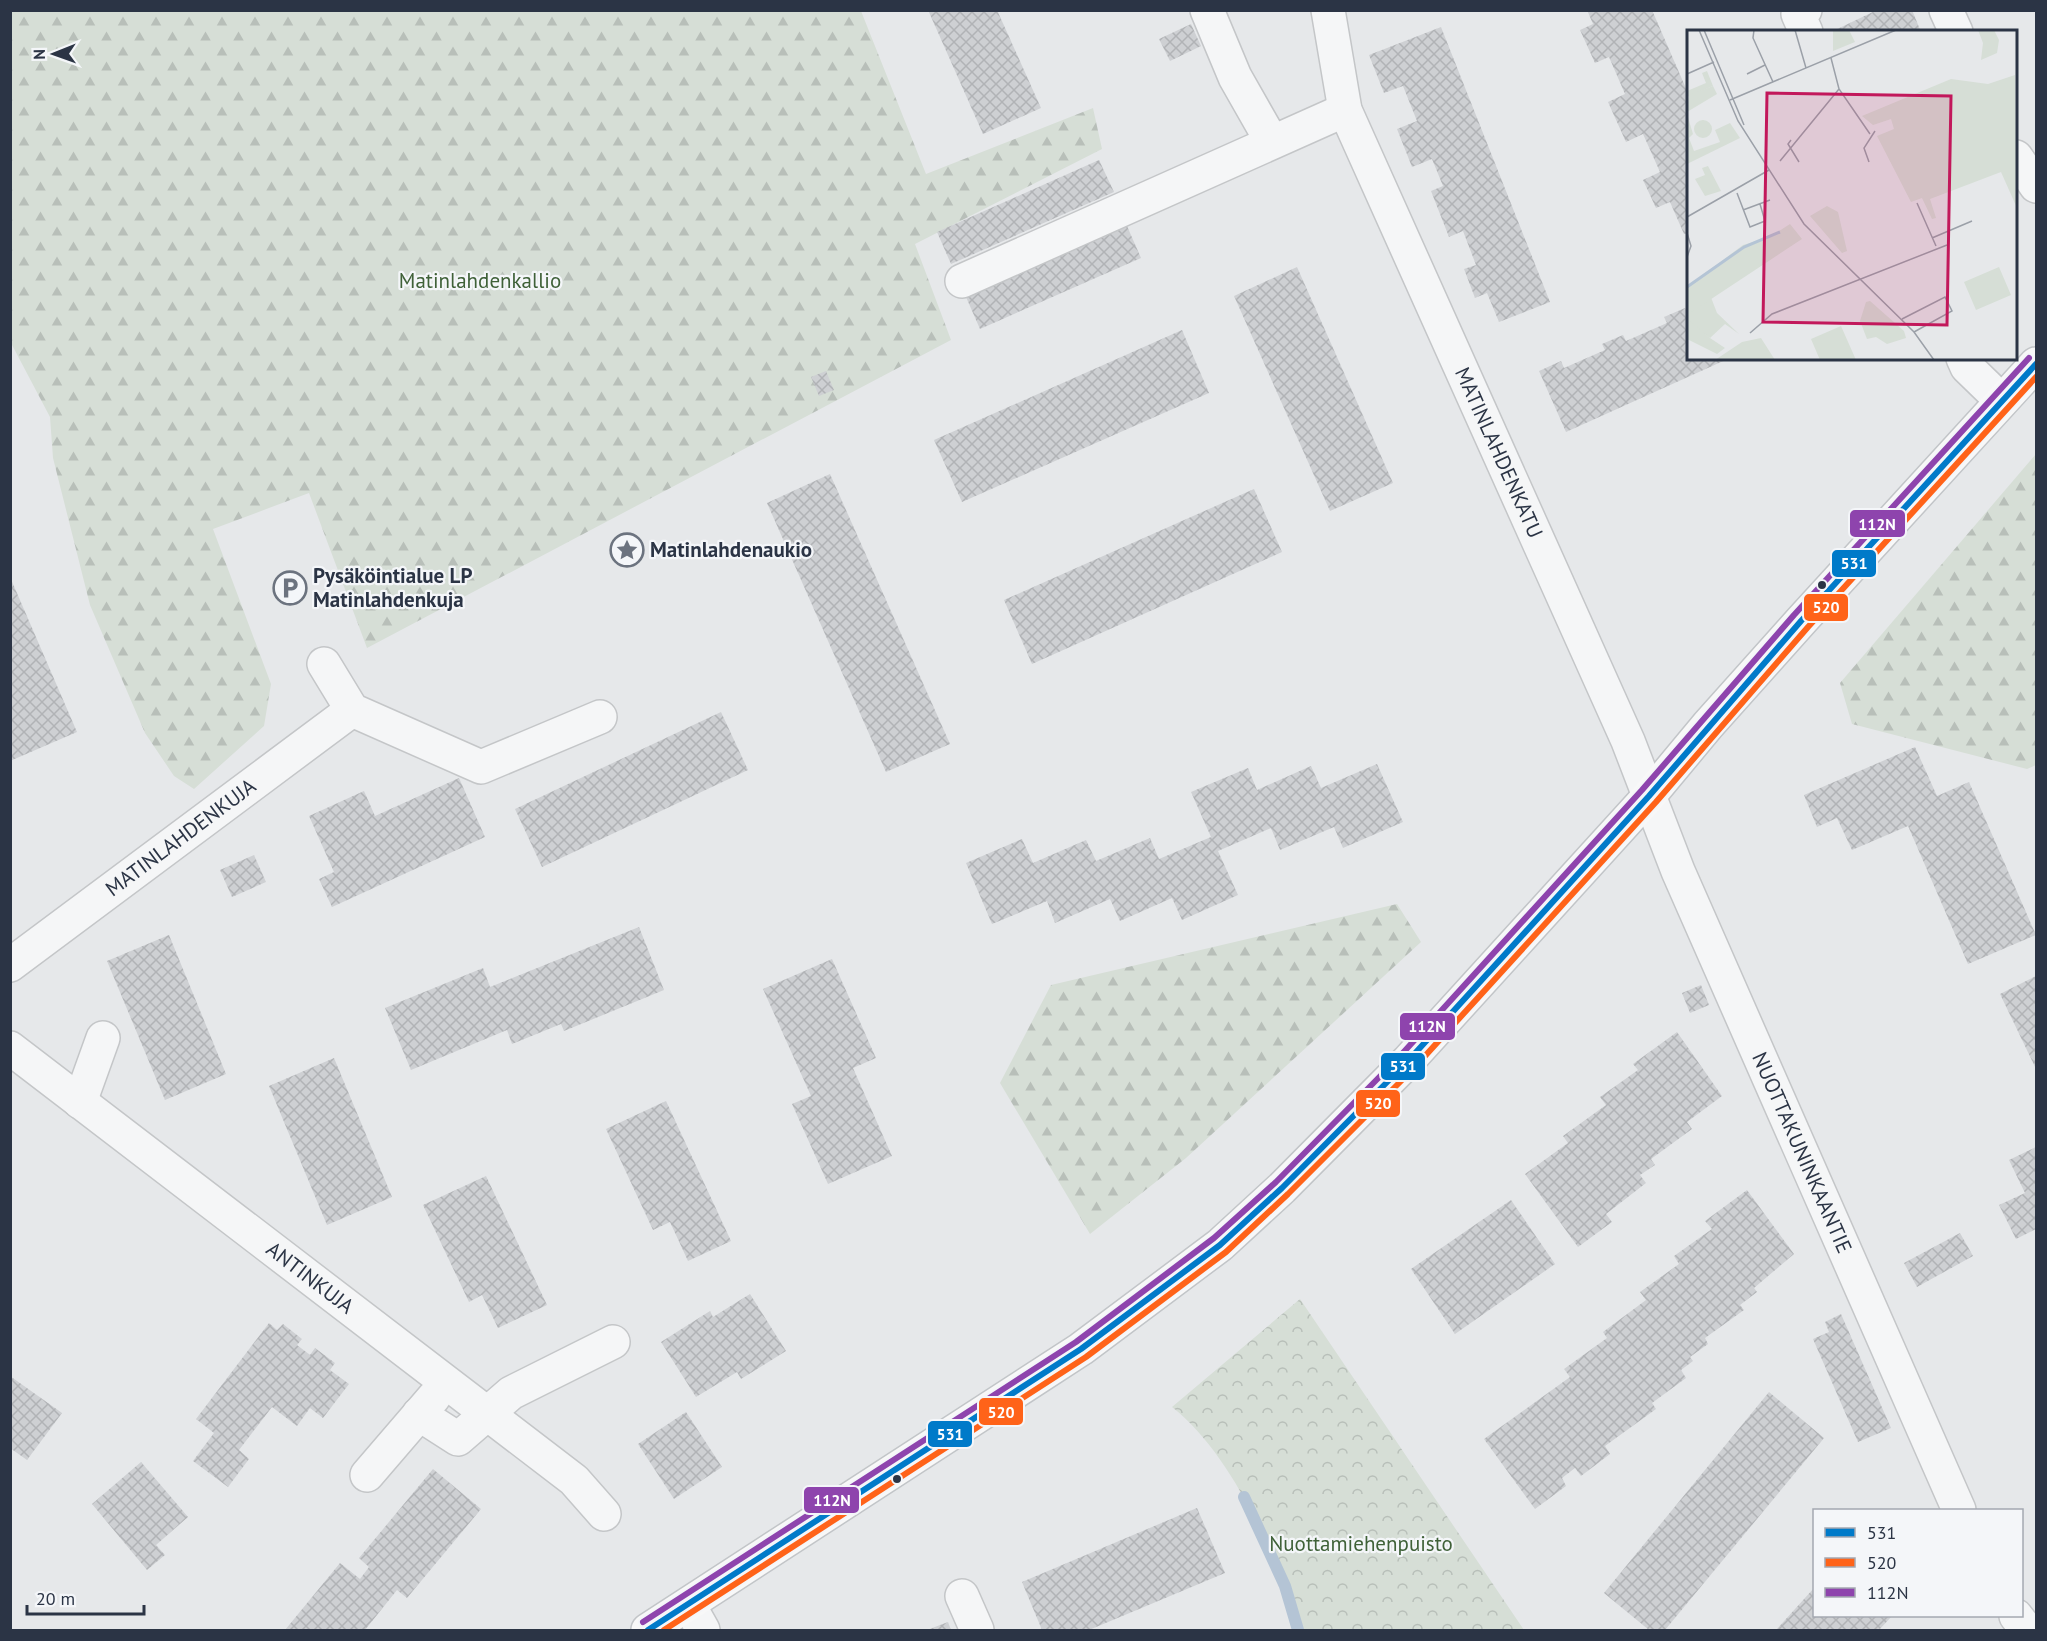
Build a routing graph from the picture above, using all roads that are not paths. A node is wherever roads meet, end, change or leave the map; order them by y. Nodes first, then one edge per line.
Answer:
1 (1208, 10) edge
2 (1328, 10) edge
3 (1805, 10) edge
4 (1946, 10) edge
5 (1805, 30) edge
6 (1955, 30) edge
7 (1345, 110) junction
8 (1272, 142) junction
9 (2017, 158) edge
10 (2037, 186) edge
11 (962, 281) dead end
12 (1964, 360) edge
13 (2037, 364) edge
14 (2001, 400) junction
15 (324, 664) dead end
16 (352, 710) junction
17 (600, 717) dead end
18 (1649, 796) junction
19 (10, 965) edge
20 (103, 1038) dead end
21 (10, 1048) edge
22 (80, 1101) junction
23 (613, 1342) dead end
24 (447, 1383) junction
25 (419, 1414) junction
26 (487, 1414) junction
27 (366, 1475) dead end
28 (1959, 1509) edge
29 (604, 1514) dead end
30 (962, 1596) dead end
31 (2017, 1617) edge
32 (696, 1618) edge
33 (648, 1630) edge
34 (976, 1630) edge
35 (2027, 1630) edge

1 - 8 street
2 - 7 street, MATINLAHDENKATU
3 - 5 street
4 - 6 street
7 - 8 street
7 - 18 street, MATINLAHDENKATU
8 - 11 street
9 - 10 street
12 - 14 street
13 - 14 main road
14 - 18 main road
15 - 16 street
16 - 17 street
16 - 19 street, MATINLAHDENKUJA
18 - 28 street, NUOTTAKUNINKAANTIE
18 - 32 main road
20 - 22 street
21 - 22 street, ANTINKUJA
22 - 24 street, ANTINKUJA
23 - 26 street
24 - 25 street
24 - 26 street, ANTINKUJA
25 - 26 street
25 - 27 street
26 - 29 street, ANTINKUJA
30 - 34 street
31 - 35 street
32 - 33 main road

